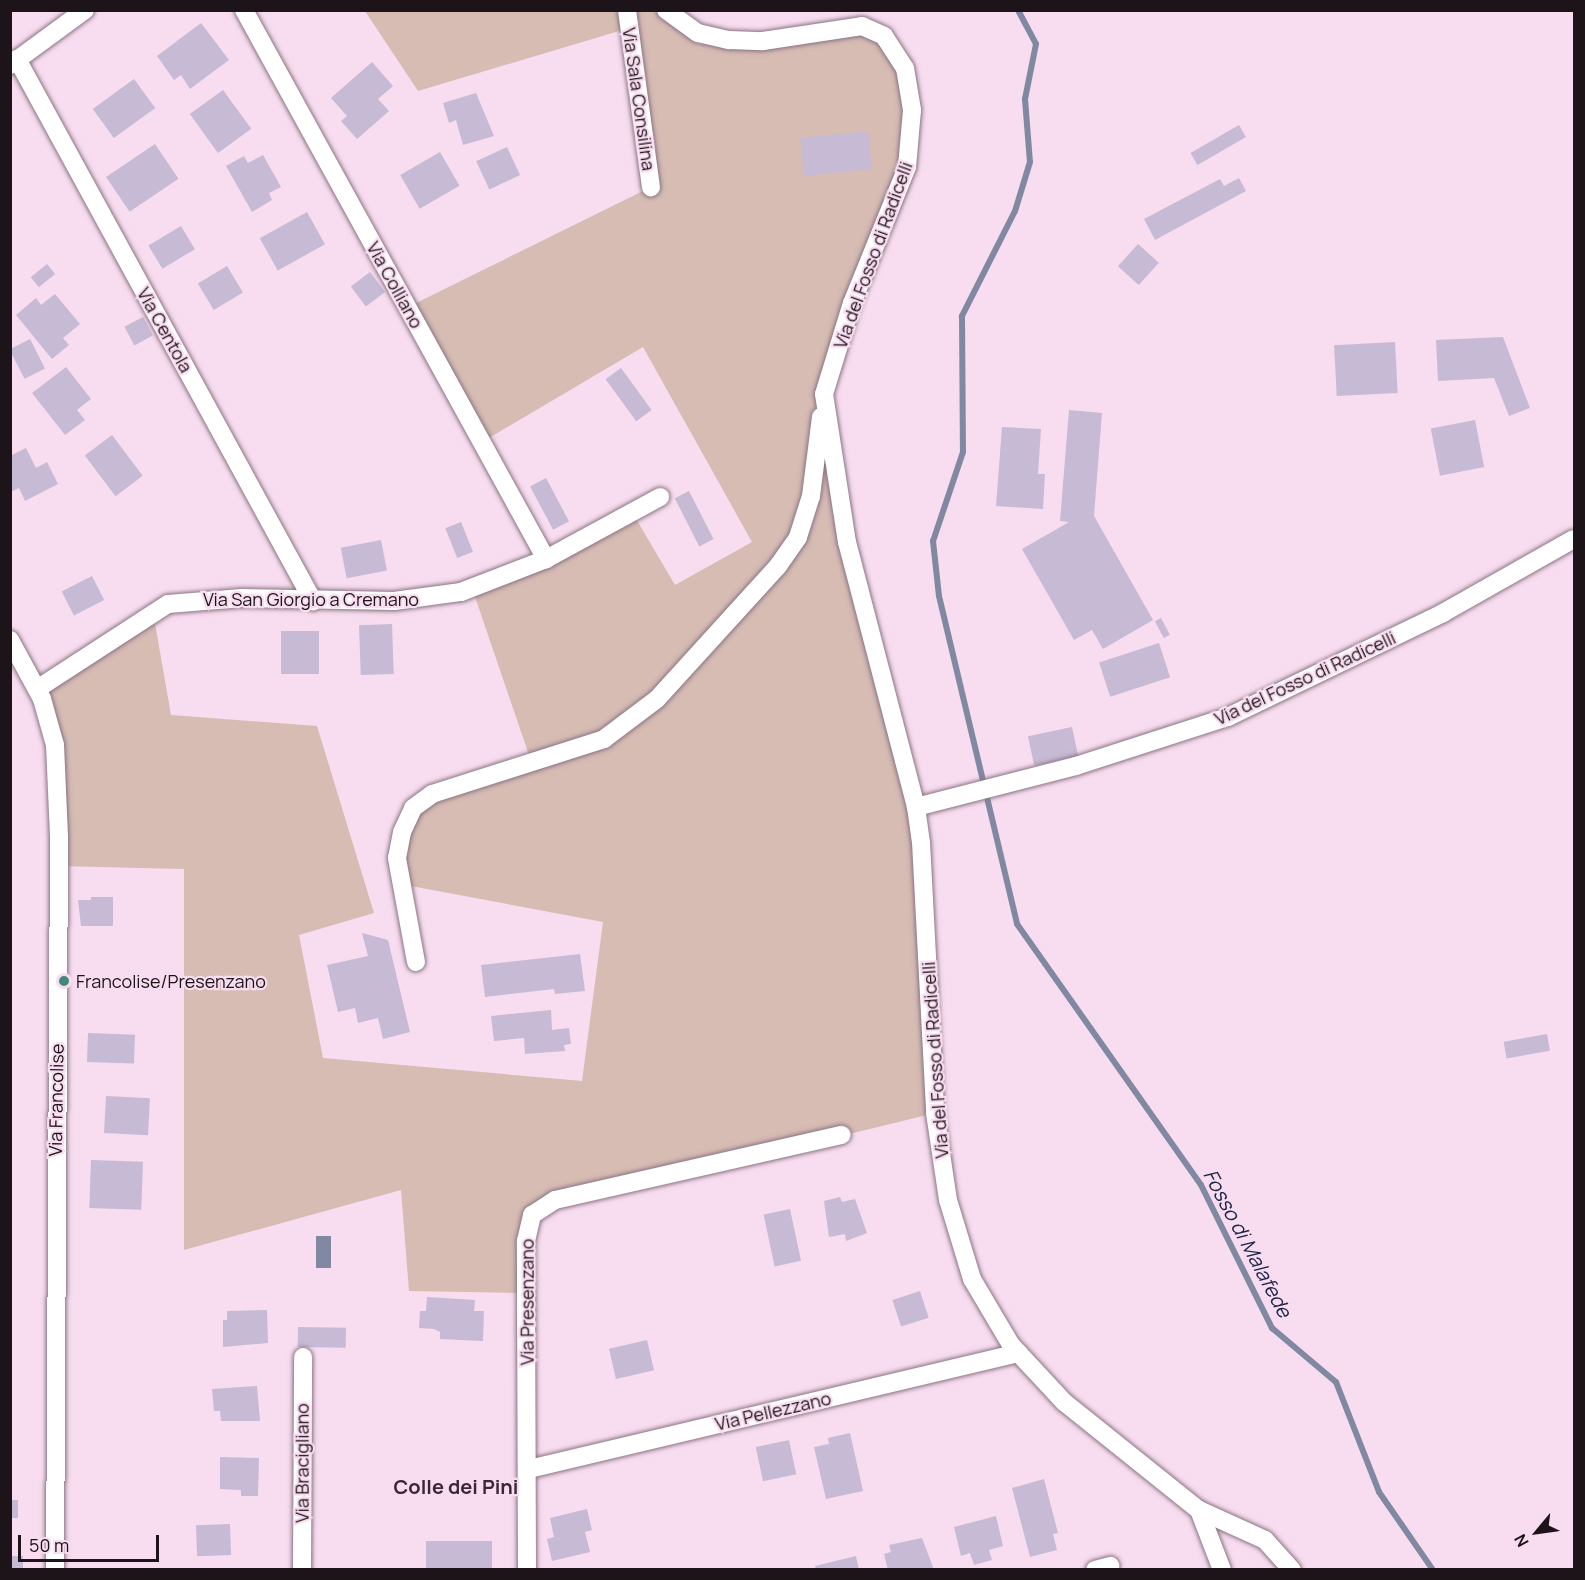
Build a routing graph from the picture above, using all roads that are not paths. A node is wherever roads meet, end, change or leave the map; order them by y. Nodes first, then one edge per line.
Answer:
1 (85, 10) edge
2 (244, 10) edge
3 (627, 10) edge
4 (666, 10) edge
5 (14, 62) edge
6 (651, 187) dead end
7 (824, 394) junction
8 (660, 496) dead end
9 (1575, 539) edge
10 (546, 559) junction
11 (313, 601) junction
12 (10, 640) edge
13 (37, 689) junction
14 (916, 807) junction
15 (416, 962) dead end
16 (842, 1135) dead end
17 (1018, 1353) junction
18 (303, 1357) dead end
19 (528, 1469) junction
20 (1199, 1510) junction
21 (55, 1569) edge
22 (302, 1569) edge
23 (527, 1569) edge
24 (1222, 1569) edge
25 (1292, 1569) edge

1 - 5 street
2 - 10 street, Via Colliano
3 - 6 street, Via Sala Consilina
4 - 7 street, Via del Fosso di Radicelli
5 - 11 street, Via Centola
7 - 14 street, Via del Fosso di Radicelli
7 - 15 street
8 - 10 street, Via San Giorgio a Cremano
9 - 14 street, Via del Fosso di Radicelli
10 - 11 street, Via San Giorgio a Cremano
11 - 13 street, Via San Giorgio a Cremano
12 - 13 street, Via Francolise
13 - 21 street, Via Francolise
14 - 17 street, Via del Fosso di Radicelli
16 - 19 street, Via Presenzano
17 - 19 street, Via Pellezzano
17 - 20 street, Via del Fosso di Radicelli
18 - 22 street, Via Bracigliano
19 - 23 street, Via Presenzano
20 - 24 street
20 - 25 street, Via del Fosso di Radicelli

